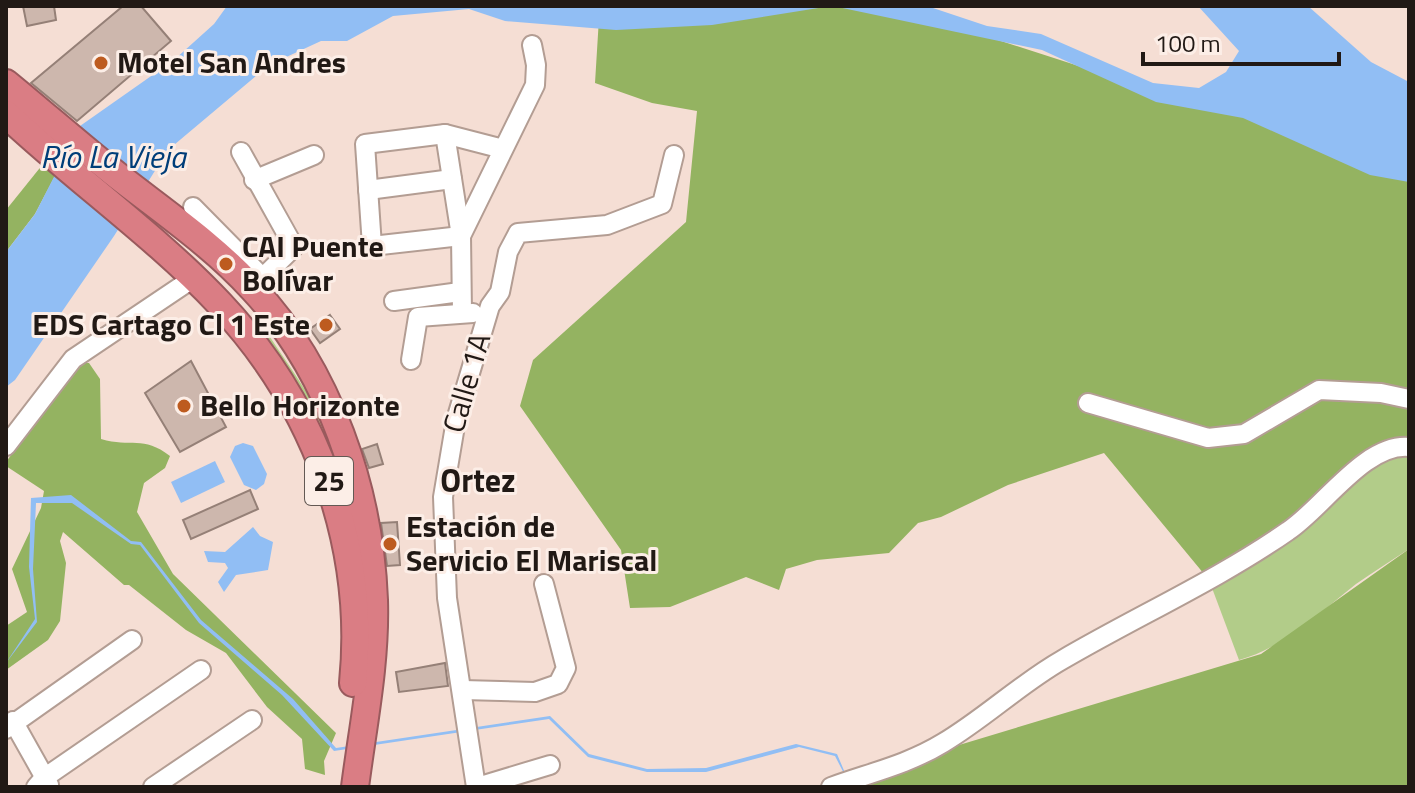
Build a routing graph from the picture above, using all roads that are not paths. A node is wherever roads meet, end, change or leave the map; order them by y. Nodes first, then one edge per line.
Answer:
1 (532, 45) dead end
2 (6, 83) edge
3 (6, 114) edge
4 (445, 134) junction
5 (52, 139) junction
6 (503, 149) junction
7 (241, 152) dead end
8 (314, 155) dead end
9 (674, 155) dead end
10 (452, 179) junction
11 (254, 180) junction
12 (368, 190) junction
13 (193, 207) dead end
14 (461, 236) junction
15 (183, 271) junction
16 (257, 282) junction
17 (460, 292) junction
18 (394, 301) dead end
19 (462, 312) junction
20 (487, 314) junction
21 (231, 317) junction
22 (293, 342) junction
23 (411, 360) dead end
24 (1409, 399) edge
25 (1088, 403) dead end
26 (6, 446) edge
27 (1409, 447) edge
28 (544, 584) dead end
29 (132, 640) dead end
30 (201, 670) dead end
31 (463, 690) junction
32 (252, 720) dead end
33 (10, 725) edge
34 (352, 748) junction
35 (550, 765) dead end
36 (43, 784) edge
37 (834, 786) edge
38 (153, 787) edge
39 (337, 787) edge
40 (355, 787) edge
41 (476, 787) edge

1 - 6 street
2 - 5 highway, 25
3 - 5 highway, 25
4 - 6 street
4 - 10 street
4 - 12 street
5 - 15 highway, 25
5 - 16 highway, 25
6 - 14 street
7 - 11 street
8 - 11 street
9 - 20 street, Calle 1A
10 - 12 street
10 - 14 street
11 - 16 street
12 - 14 street
13 - 16 street
14 - 17 street
15 - 16 highway
15 - 21 highway, 25
15 - 26 street
16 - 22 highway, 25
17 - 18 street
17 - 19 street
19 - 20 street
19 - 23 street
20 - 31 street, Calle 1A
21 - 22 highway
21 - 34 highway, 25
22 - 34 highway, 25
24 - 25 street
27 - 37 street
28 - 31 street
29 - 33 street
30 - 36 street
31 - 41 street, Calle 1A
32 - 38 street
33 - 36 street
34 - 39 highway, 25
34 - 40 highway, 25
35 - 41 street

